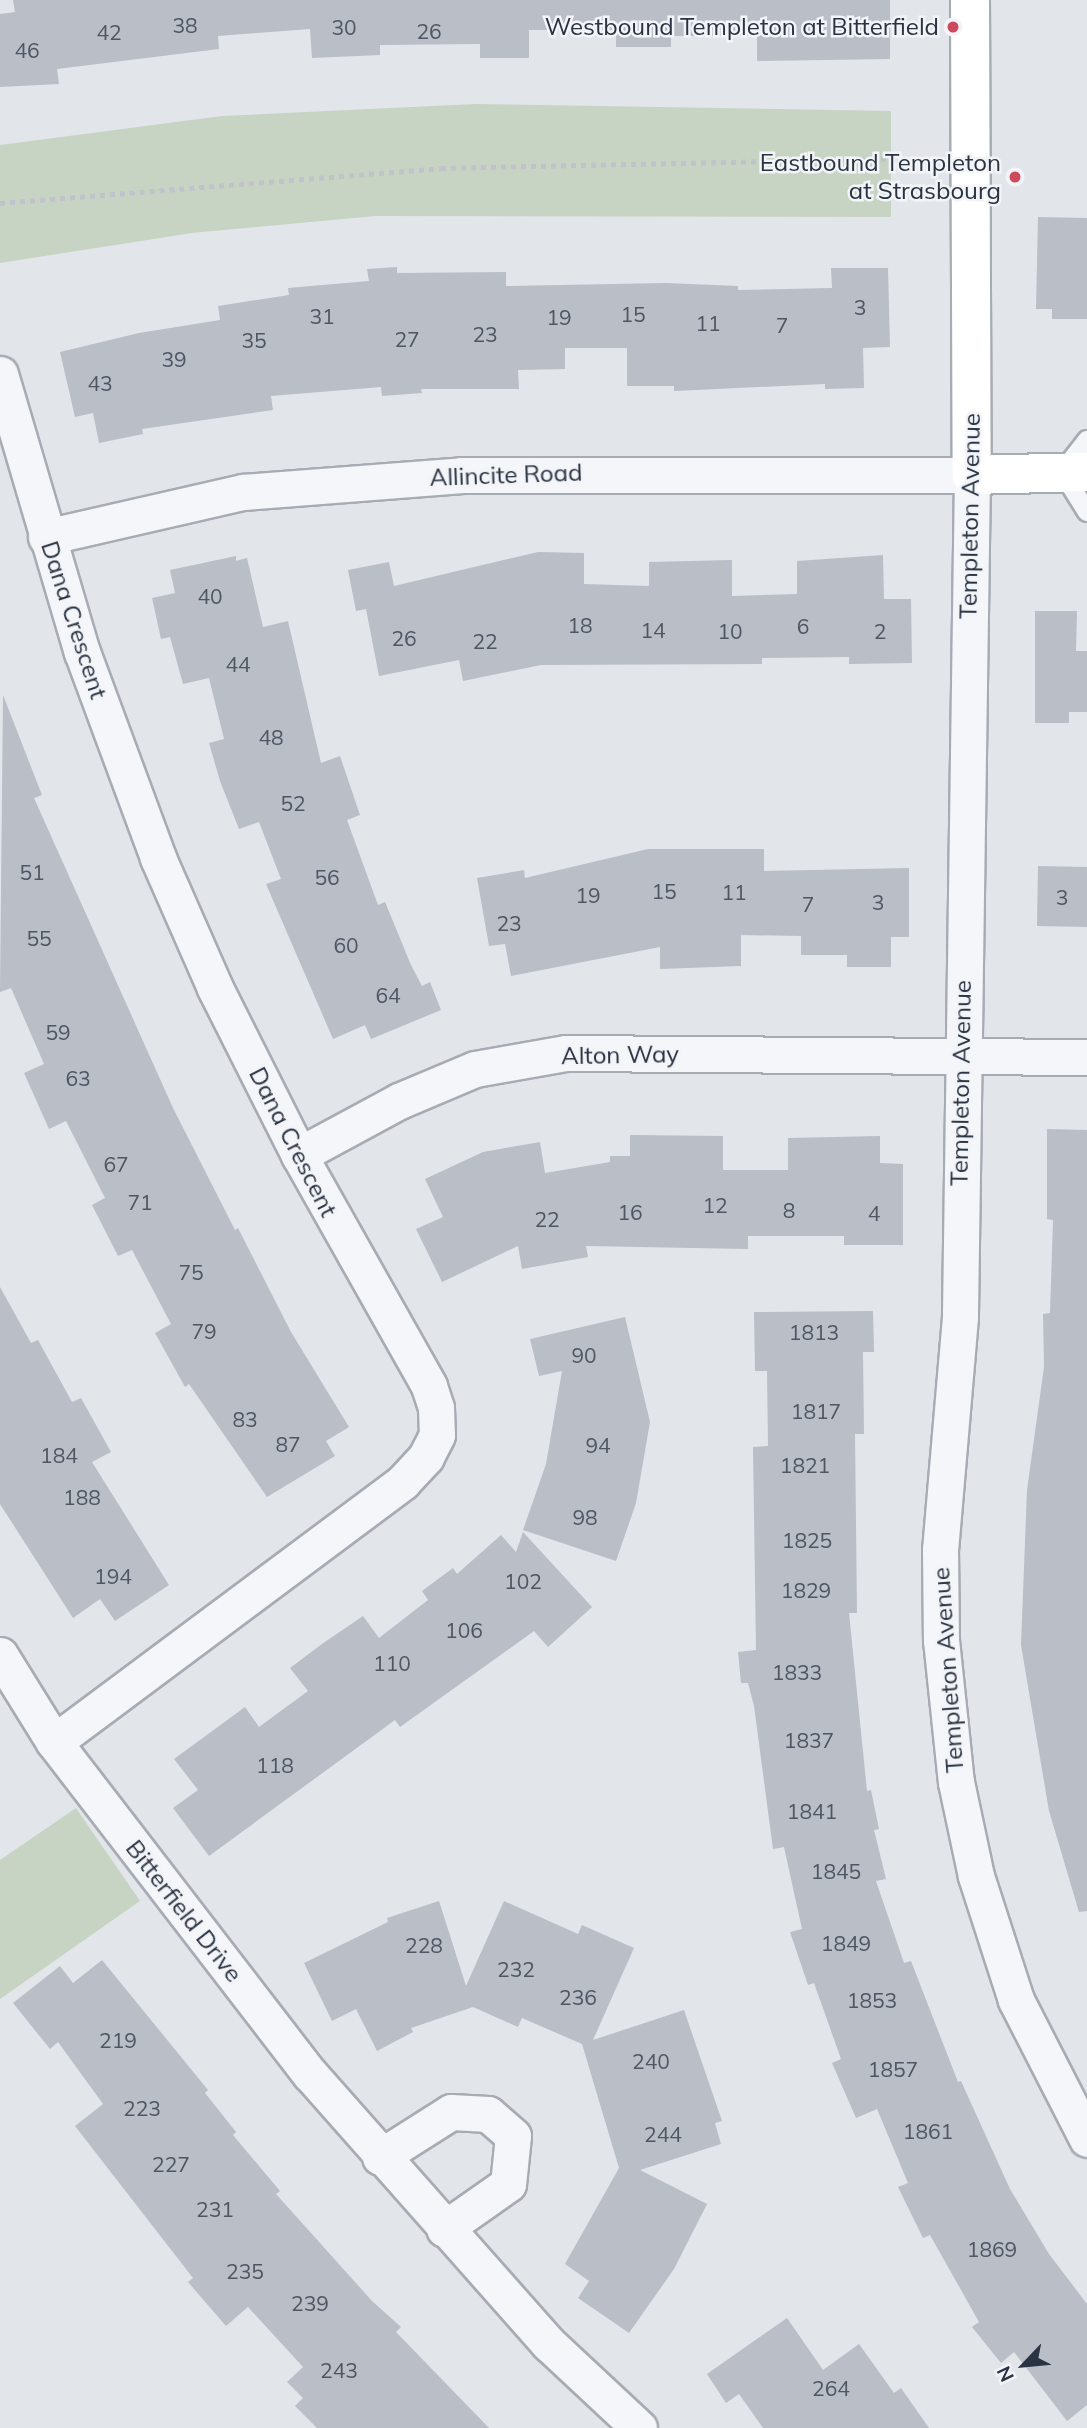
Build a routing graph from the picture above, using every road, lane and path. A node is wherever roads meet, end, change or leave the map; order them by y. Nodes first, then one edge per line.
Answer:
1 (970, 0) edge
2 (900, 158) dead end
3 (0, 203) edge
4 (0, 374) edge
5 (1087, 440) edge
6 (1074, 472) edge
7 (972, 475) junction
8 (1087, 512) edge
9 (46, 537) junction
10 (962, 1056) junction
11 (1087, 1057) edge
12 (299, 1155) junction
13 (0, 1655) edge
14 (54, 1742) junction
15 (1087, 2139) edge
16 (380, 2157) junction
17 (444, 2229) junction
18 (639, 2428) edge

1 - 7 street, Templeton Avenue
2 - 3 path
4 - 9 street, Dana Crescent
5 - 6 lane
6 - 7 street
6 - 8 lane
7 - 9 street, Allincite Road
7 - 10 street, Templeton Avenue
9 - 12 street, Dana Crescent
10 - 11 street, Alton Way
10 - 12 street, Alton Way
10 - 15 street, Templeton Avenue
12 - 14 street, Dana Crescent
13 - 14 street, Bitterfield Drive
14 - 16 street, Bitterfield Drive
16 - 17 street, Bitterfield Drive
16 - 17 street
17 - 18 street, Bitterfield Drive

